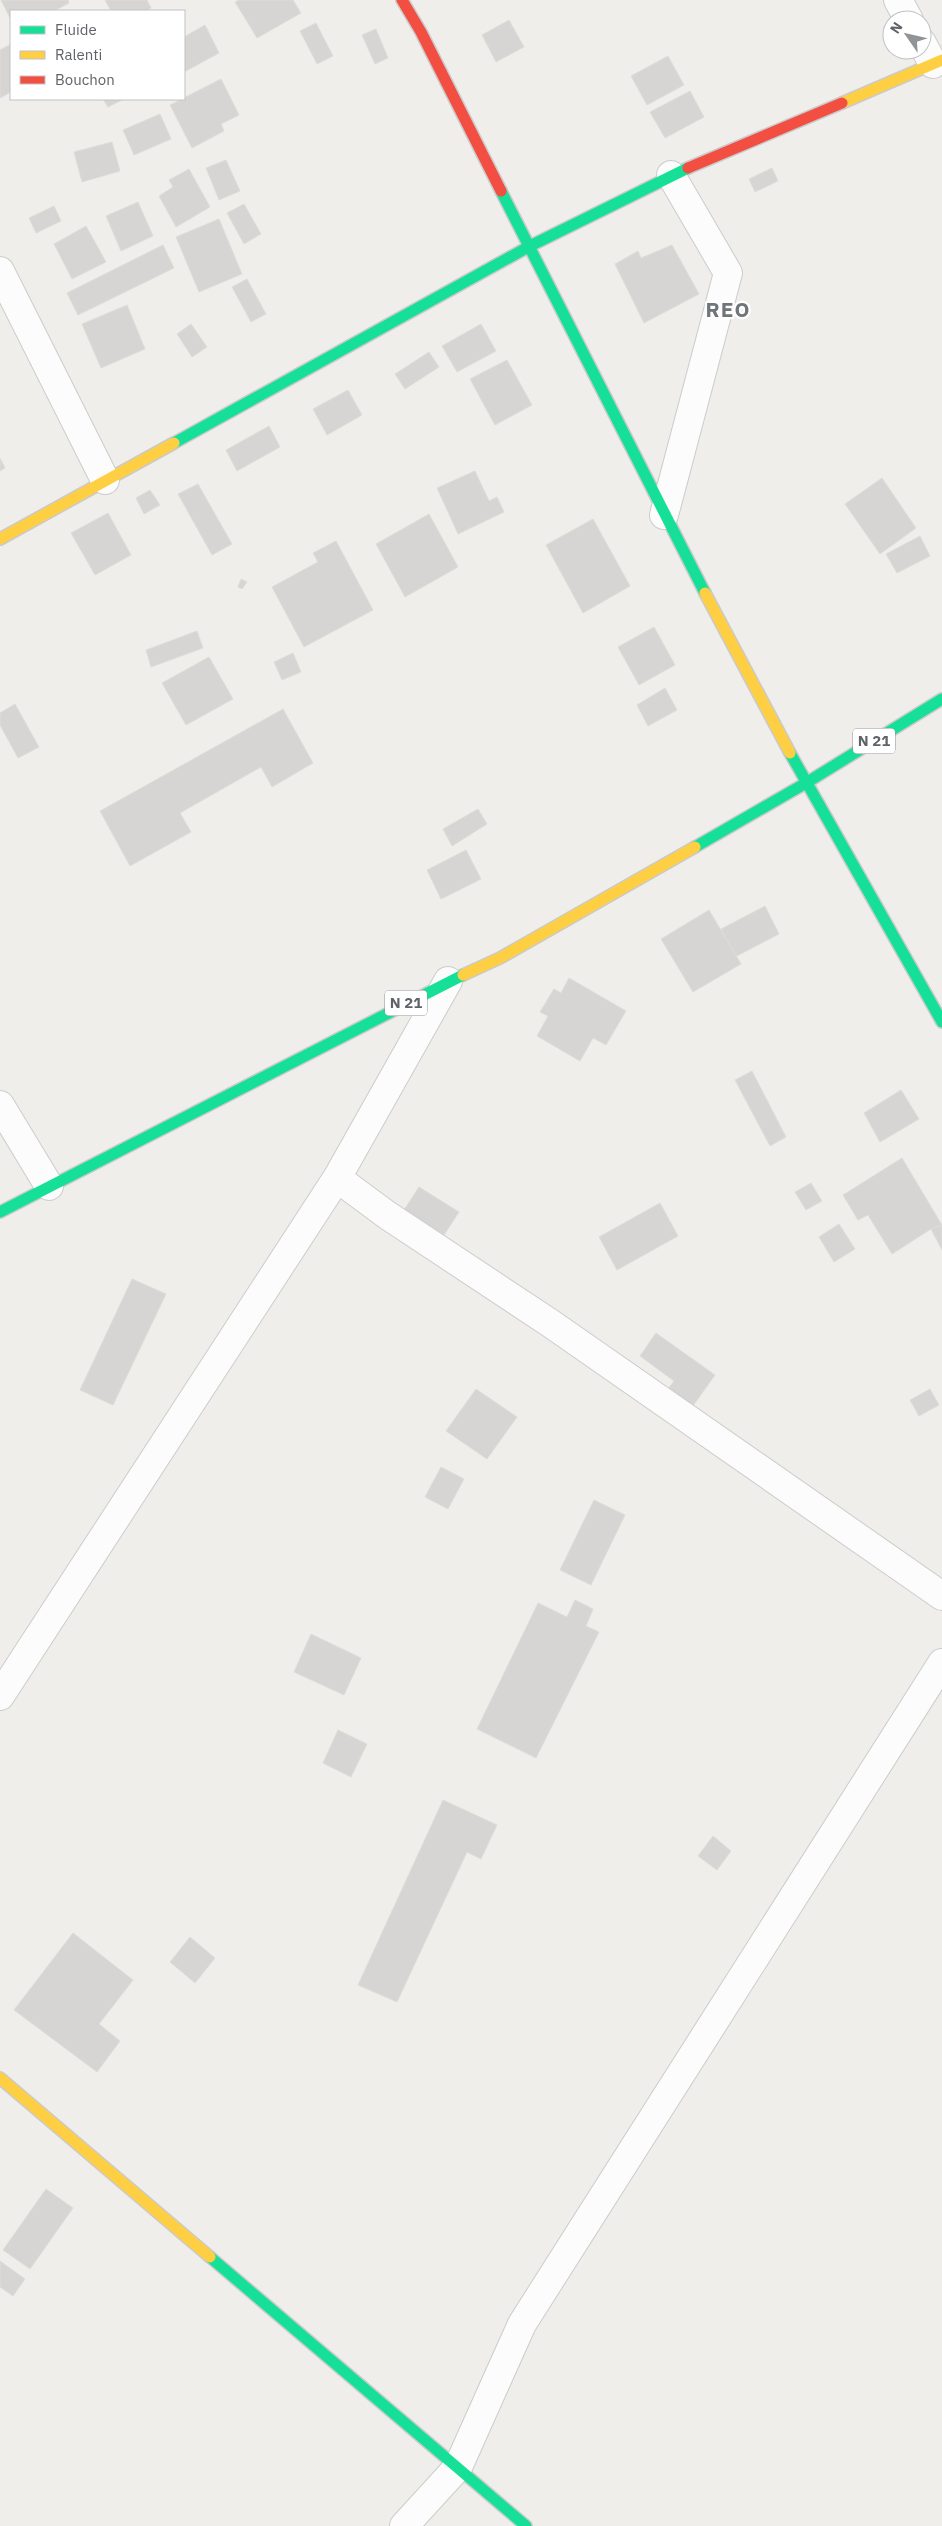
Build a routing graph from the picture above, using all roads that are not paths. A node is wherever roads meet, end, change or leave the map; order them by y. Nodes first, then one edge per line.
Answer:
1 (402, 0) edge
2 (923, 60) edge
3 (671, 175) junction
4 (530, 246) junction
5 (0, 271) edge
6 (105, 480) junction
7 (664, 515) junction
8 (0, 539) edge
9 (942, 699) edge
10 (806, 783) junction
11 (448, 981) junction
12 (942, 1022) edge
13 (0, 1105) edge
14 (337, 1178) junction
15 (48, 1186) junction
16 (0, 1212) edge
17 (942, 1596) edge
18 (942, 1663) edge
19 (0, 1696) edge
20 (0, 2078) edge
21 (458, 2467) junction
22 (404, 2526) edge
23 (526, 2526) edge

1 - 4 street
2 - 3 street
3 - 4 street
3 - 7 street
4 - 6 street
4 - 7 street
5 - 6 street
6 - 8 street
7 - 10 street
9 - 10 street, N 21
10 - 11 street, N 21
10 - 12 street
11 - 14 street
11 - 15 street, N 21
13 - 15 street
14 - 17 street
14 - 19 street
15 - 16 street, N 21
18 - 21 street
20 - 21 street
21 - 22 street
21 - 23 street

